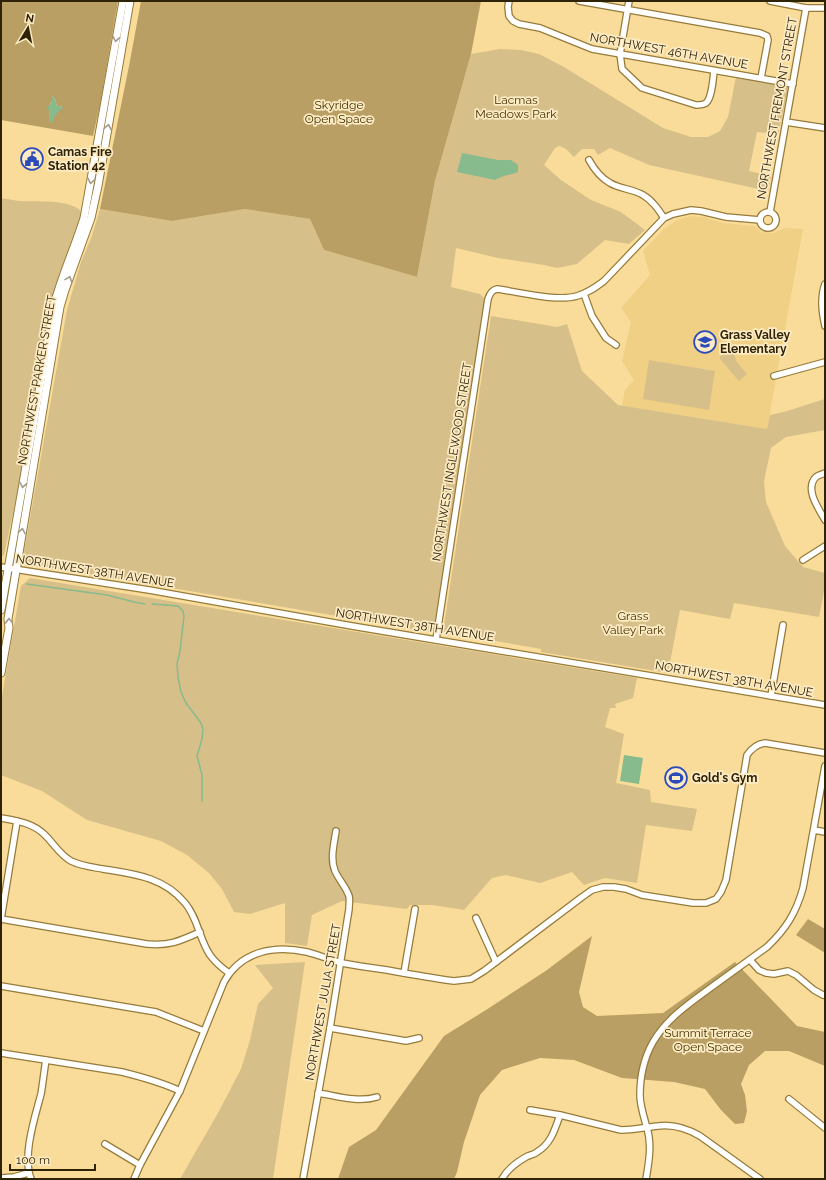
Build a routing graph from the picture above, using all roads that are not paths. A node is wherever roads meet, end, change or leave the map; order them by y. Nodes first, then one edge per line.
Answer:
1 (123, 1) edge
2 (130, 1) edge
3 (509, 1) edge
4 (579, 1) edge
5 (629, 1) edge
6 (770, 1) edge
7 (806, 8) junction
8 (825, 8) edge
9 (628, 10) junction
10 (620, 54) junction
11 (714, 71) junction
12 (762, 78) junction
13 (793, 84) junction
14 (786, 122) junction
15 (825, 128) edge
16 (589, 160) dead end
17 (770, 212) junction
18 (664, 218) junction
19 (760, 220) junction
20 (825, 284) edge
21 (584, 294) junction
22 (825, 326) edge
23 (616, 345) dead end
24 (825, 362) edge
25 (774, 376) dead end
26 (825, 473) edge
27 (825, 520) edge
28 (825, 546) edge
29 (803, 560) dead end
30 (5, 567) edge
31 (16, 569) junction
32 (1, 610) edge
33 (783, 625) dead end
34 (436, 640) junction
35 (1, 673) edge
36 (771, 696) junction
37 (825, 705) edge
38 (825, 753) edge
39 (825, 766) edge
40 (1, 818) edge
41 (17, 821) junction
42 (814, 830) junction
43 (336, 831) dead end
44 (825, 832) edge
45 (415, 909) dead end
46 (476, 918) dead end
47 (1, 919) edge
48 (200, 932) junction
49 (750, 960) junction
50 (496, 962) junction
51 (341, 963) junction
52 (229, 973) junction
53 (404, 973) junction
54 (1, 986) edge
55 (823, 995) dead end
56 (330, 1028) junction
57 (204, 1031) junction
58 (419, 1038) dead end
59 (1, 1053) edge
60 (46, 1060) junction
61 (180, 1091) junction
62 (318, 1093) junction
63 (377, 1097) dead end
64 (789, 1099) dead end
65 (530, 1110) dead end
66 (560, 1115) junction
67 (647, 1128) junction
68 (825, 1128) edge
69 (105, 1144) dead end
70 (140, 1165) junction
71 (30, 1176) edge
72 (1, 1178) edge
73 (134, 1179) edge
74 (303, 1179) edge
75 (502, 1179) edge
76 (646, 1179) edge
77 (760, 1179) edge

1 -> 30 main road, NORTHWEST PARKER STREET
31 -> 2 main road, NORTHWEST PARKER STREET
3 - 10 street, NORTHWEST 46TH AVENUE
4 - 9 street
5 - 9 street
6 - 7 street
7 - 8 street
7 - 13 street, NORTHWEST FREMONT STREET
9 - 10 street
9 - 12 street
10 - 11 street, NORTHWEST 46TH AVENUE
10 - 11 street
11 - 12 street, NORTHWEST 46TH AVENUE
12 - 13 street, NORTHWEST 46TH AVENUE
13 - 14 street, NORTHWEST FREMONT STREET
14 - 15 street
14 - 17 street, NORTHWEST FREMONT STREET
16 - 18 street
17 - 19 street
17 - 19 street
18 - 19 street
18 - 21 street
20 - 22 street
21 - 23 street
21 - 34 street, NORTHWEST INGLEWOOD STREET
24 - 25 street
26 - 27 street
28 - 29 street
30 - 31 street, NORTHWEST 38TH AVENUE
30 - 32 main road, NORTHWEST PARKER STREET
31 - 34 street, NORTHWEST 38TH AVENUE
35 -> 31 main road, NORTHWEST PARKER STREET
33 - 36 street
34 - 36 street, NORTHWEST 38TH AVENUE
36 - 37 street, NORTHWEST 38TH AVENUE
38 - 50 street
39 - 42 street
40 - 41 street
41 - 47 street
41 - 48 street
42 - 44 street
42 - 49 street
43 - 51 street, NORTHWEST JULIA STREET
45 - 53 street
46 - 50 street
47 - 48 street
48 - 52 street
49 - 55 street
49 - 67 street
50 - 53 street
51 - 52 street
51 - 53 street
51 - 56 street, NORTHWEST JULIA STREET
52 - 57 street
54 - 57 street
56 - 58 street
56 - 62 street, NORTHWEST JULIA STREET
57 - 61 street
59 - 60 street
60 - 61 street
60 - 71 street
61 - 70 street
62 - 63 street
62 - 74 street, NORTHWEST JULIA STREET
64 - 68 street
65 - 66 street
66 - 67 street
66 - 75 street
67 - 76 street
67 - 77 street
69 - 70 street
70 - 73 street
71 - 72 street

